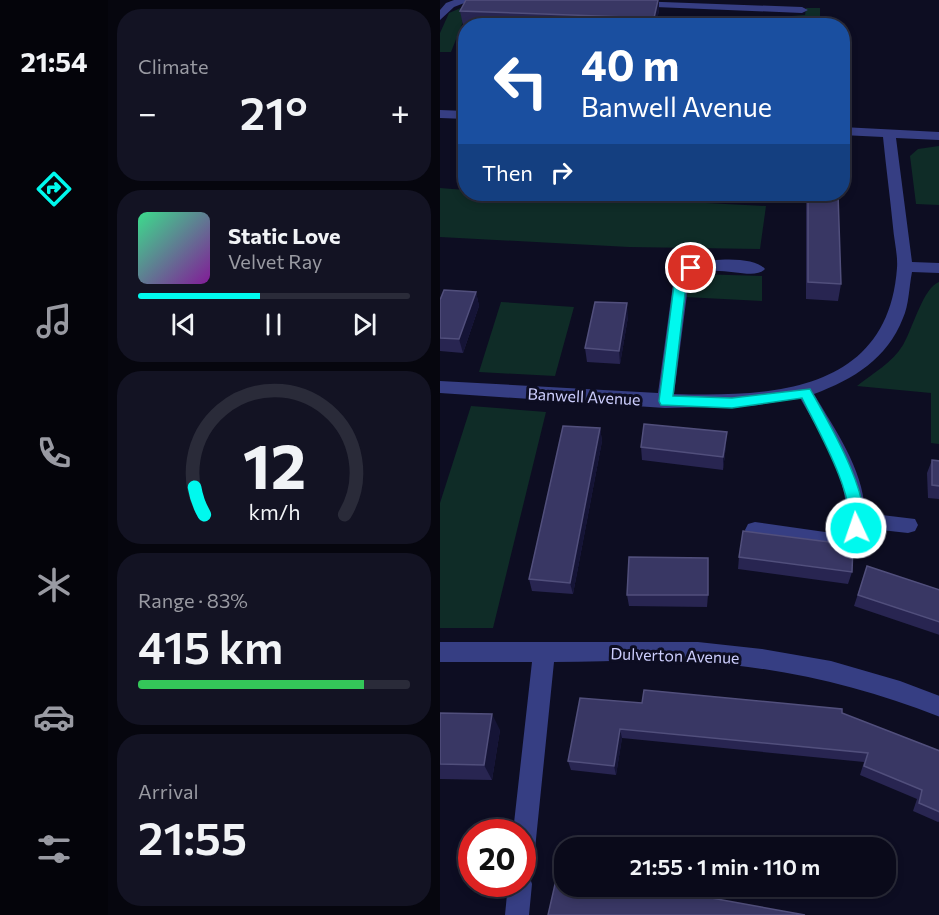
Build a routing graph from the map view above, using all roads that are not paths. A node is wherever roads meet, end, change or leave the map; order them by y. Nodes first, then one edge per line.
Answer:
1 (466, 0) edge
2 (622, 3) edge
3 (693, 3) edge
4 (802, 10) dead end
5 (440, 17) edge
6 (440, 114) edge
7 (458, 115) edge
8 (850, 132) edge
9 (889, 135) junction
10 (940, 136) edge
11 (905, 267) junction
12 (940, 268) edge
13 (757, 269) dead end
14 (440, 387) edge
15 (806, 392) junction
16 (665, 401) junction
17 (858, 520) junction
18 (908, 525) dead end
19 (755, 530) edge
20 (440, 652) edge
21 (544, 652) junction
22 (940, 707) edge
23 (526, 819) edge
24 (519, 897) edge
25 (517, 915) edge

1 - 5 street
2 - 3 street
3 - 4 street
6 - 7 street
8 - 9 street
9 - 10 street
9 - 11 street, Banwell Avenue
11 - 12 street
11 - 15 street, Banwell Avenue
13 - 16 street
14 - 16 street, Banwell Avenue
15 - 16 street, Banwell Avenue
15 - 17 street
17 - 18 street
17 - 19 street
20 - 21 street, Dulverton Avenue
21 - 22 street, Dulverton Avenue
21 - 23 street
24 - 25 street

